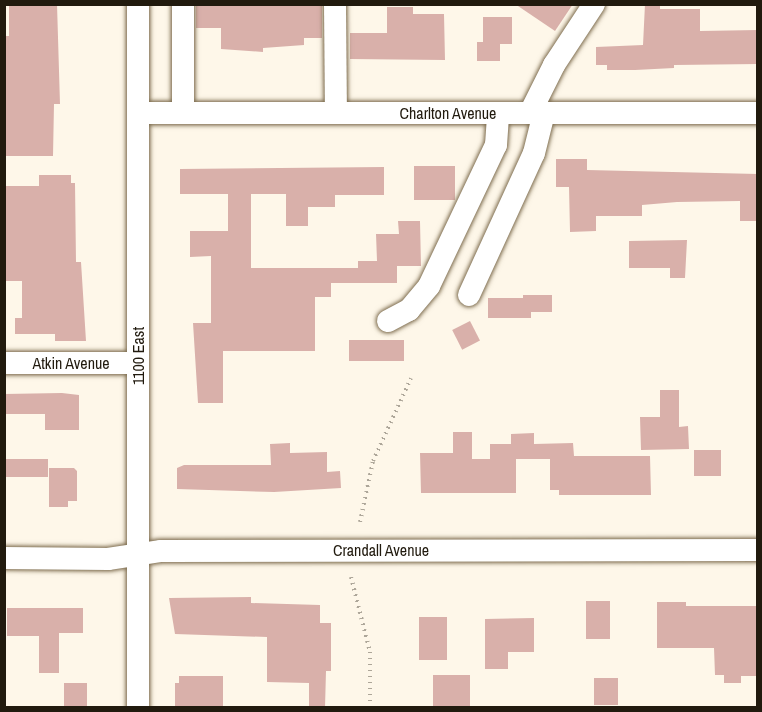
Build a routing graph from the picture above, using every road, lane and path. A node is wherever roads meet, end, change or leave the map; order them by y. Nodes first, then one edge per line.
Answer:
1 (138, 4) edge
2 (183, 4) edge
3 (335, 4) edge
4 (594, 4) edge
5 (758, 112) edge
6 (138, 113) junction
7 (183, 113) junction
8 (336, 113) junction
9 (498, 113) junction
10 (537, 113) junction
11 (469, 295) dead end
12 (388, 321) dead end
13 (4, 363) edge
14 (138, 363) junction
15 (411, 378) dead end
16 (360, 522) dead end
17 (758, 550) edge
18 (138, 554) junction
19 (4, 558) edge
20 (351, 577) dead end
21 (138, 708) edge
22 (370, 708) edge

1 - 6 street, 1100 East
2 - 7 street
3 - 8 street
4 - 10 street
5 - 10 street, Charlton Avenue
6 - 7 street, Charlton Avenue
6 - 14 street, 1100 East
7 - 8 street, Charlton Avenue
8 - 9 street, Charlton Avenue
9 - 10 street, Charlton Avenue
9 - 12 street
10 - 11 street
13 - 14 street, Atkin Avenue
14 - 18 street, 1100 East
15 - 16 path
17 - 18 street, Crandall Avenue
18 - 19 street, Crandall Avenue
18 - 21 street, 1100 East
20 - 22 path

